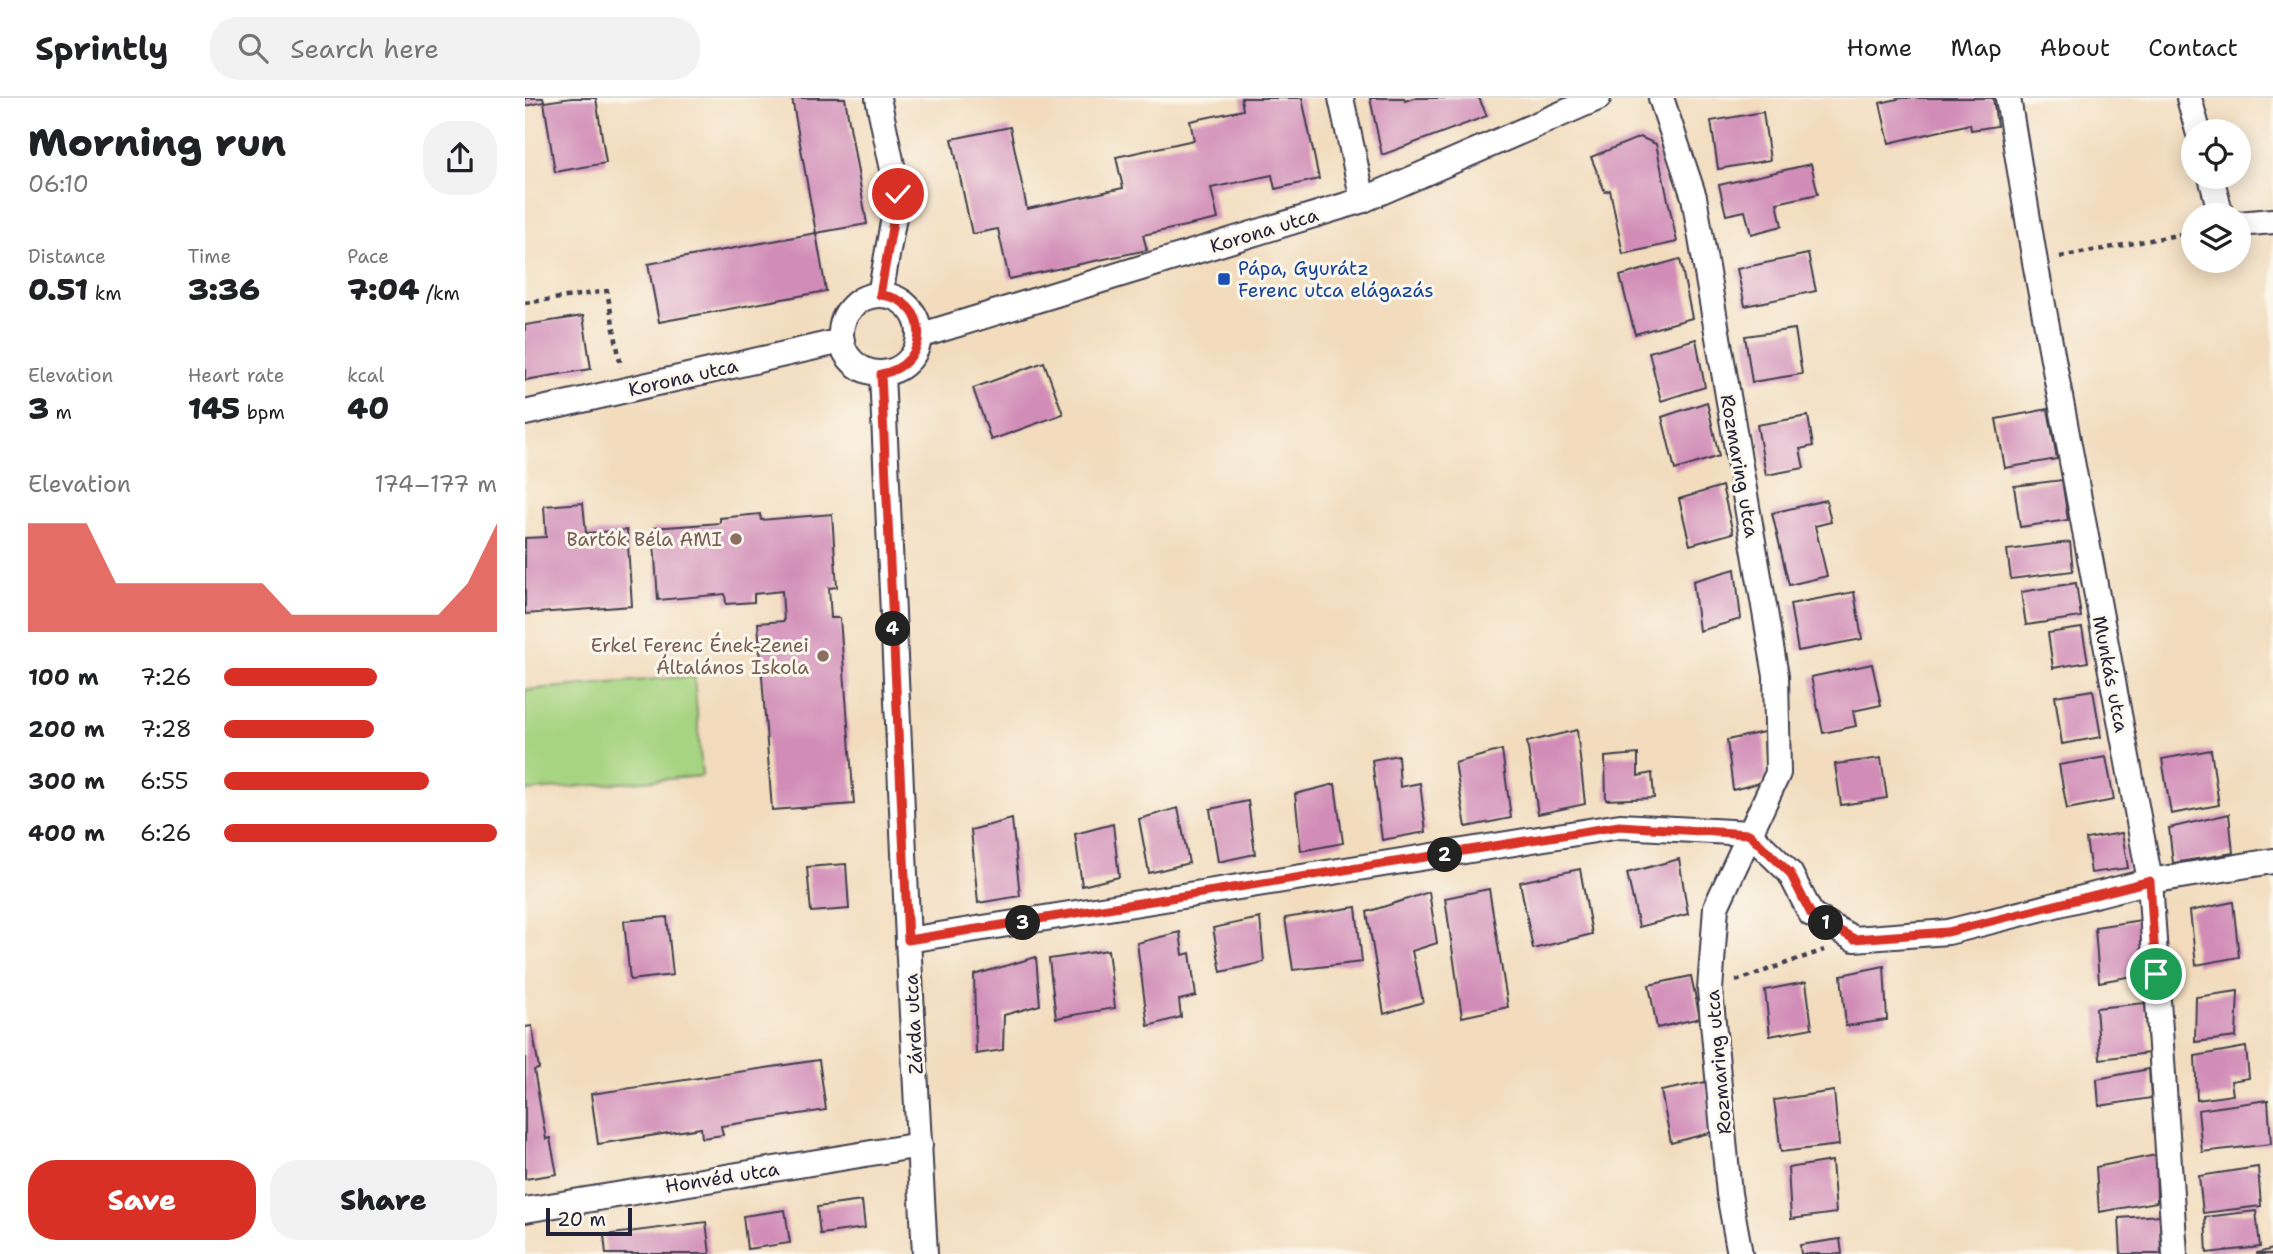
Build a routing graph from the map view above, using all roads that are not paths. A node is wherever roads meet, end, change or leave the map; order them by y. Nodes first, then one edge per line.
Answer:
1 (878, 98) edge
2 (1341, 98) edge
3 (1598, 98) edge
4 (1661, 98) edge
5 (2008, 98) edge
6 (2189, 98) edge
7 (1570, 104) edge
8 (2195, 119) edge
9 (1363, 200) junction
10 (2273, 221) edge
11 (2251, 223) edge
12 (880, 295) junction
13 (919, 337) junction
14 (842, 341) junction
15 (881, 374) junction
16 (525, 413) edge
17 (1749, 834) junction
18 (2273, 861) edge
19 (2150, 881) junction
20 (908, 940) junction
21 (920, 1145) junction
22 (525, 1210) edge
23 (925, 1254) edge
24 (1740, 1254) edge
25 (2175, 1254) edge

1 - 12 street
2 - 9 street
3 - 7 street, Korona utca
4 - 17 street, Rozmaring utca
5 - 19 street, Munkás utca
6 - 8 street
7 - 9 street, Korona utca
9 - 13 street, Korona utca
10 - 11 street
12 - 13 street
12 - 14 street
13 - 15 street
14 - 15 street
14 - 16 street, Korona utca
15 - 20 street, Zárda utca
17 - 19 street
17 - 20 street
17 - 24 street, Rozmaring utca
18 - 19 street
19 - 25 street, Munkás utca
20 - 21 street, Zárda utca
21 - 22 street, Honvéd utca
21 - 23 street, Zárda utca

